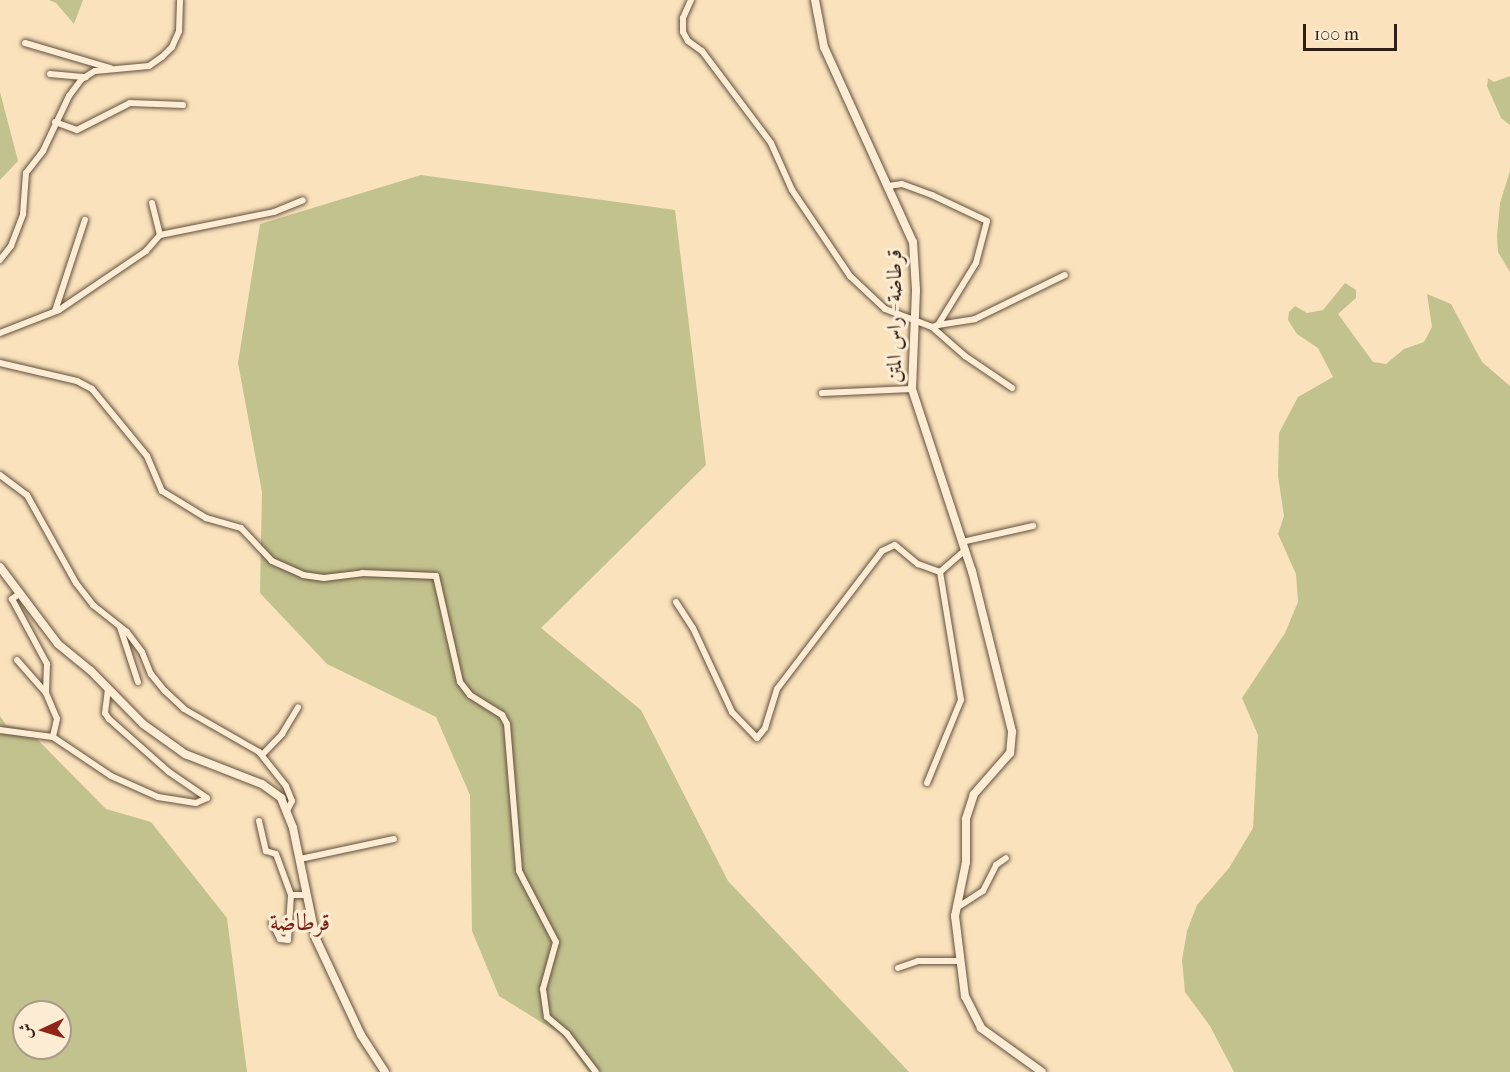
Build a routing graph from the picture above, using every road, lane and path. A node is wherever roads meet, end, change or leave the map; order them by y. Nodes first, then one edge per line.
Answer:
1 (180, 0) edge
2 (691, 0) edge
3 (815, 0) edge
4 (25, 44) dead end
5 (111, 68) junction
6 (50, 74) dead end
7 (86, 76) junction
8 (183, 105) dead end
9 (55, 122) junction
10 (888, 186) junction
11 (303, 200) dead end
12 (152, 203) dead end
13 (86, 220) dead end
14 (160, 235) junction
15 (0, 260) edge
16 (1065, 275) dead end
17 (55, 311) junction
18 (915, 319) junction
19 (935, 326) junction
20 (0, 333) edge
21 (0, 363) edge
22 (1012, 388) dead end
23 (912, 389) junction
24 (822, 393) dead end
25 (0, 475) edge
26 (1033, 526) dead end
27 (964, 546) junction
28 (0, 567) edge
29 (940, 572) junction
30 (19, 594) junction
31 (676, 602) dead end
32 (120, 626) junction
33 (17, 660) dead end
34 (138, 682) dead end
35 (108, 689) junction
36 (46, 693) junction
37 (298, 706) dead end
38 (0, 730) edge
39 (53, 737) junction
40 (262, 756) junction
41 (927, 783) dead end
42 (288, 811) junction
43 (259, 821) dead end
44 (394, 839) dead end
45 (1006, 858) dead end
46 (300, 859) junction
47 (291, 895) junction
48 (306, 895) junction
49 (955, 916) junction
50 (272, 923) dead end
51 (959, 962) junction
52 (898, 968) dead end
53 (386, 1072) edge
54 (597, 1072) edge
55 (1042, 1072) edge

1 - 5 street
2 - 18 street
3 - 10 main road, قرطاضة - راس المتن
4 - 5 street
5 - 7 street
6 - 7 street
7 - 9 street
8 - 9 street
9 - 15 street
10 - 18 main road, قرطاضة - راس المتن
10 - 19 street
11 - 14 street
12 - 14 street
13 - 17 street
14 - 17 street
16 - 19 street
17 - 20 street
18 - 19 street
18 - 23 main road, قرطاضة - راس المتن
19 - 22 street
21 - 54 street
23 - 24 street
23 - 27 main road, قرطاضة - راس المتن
25 - 32 street
26 - 27 street
27 - 29 street
27 - 49 main road, قرطاضة - راس المتن
28 - 30 main road
29 - 31 street
29 - 41 street
30 - 35 main road
30 - 36 street
32 - 34 street
32 - 40 street
33 - 36 street
35 - 39 street
35 - 42 main road
36 - 39 street
37 - 40 street
38 - 39 street
40 - 42 street
42 - 46 main road
43 - 47 street
44 - 46 street
45 - 49 street
46 - 48 main road
47 - 48 street
47 - 50 street
48 - 53 main road
49 - 51 main road, قرطاضة - راس المتن
51 - 52 street
51 - 55 main road, قرطاضة - راس المتن

